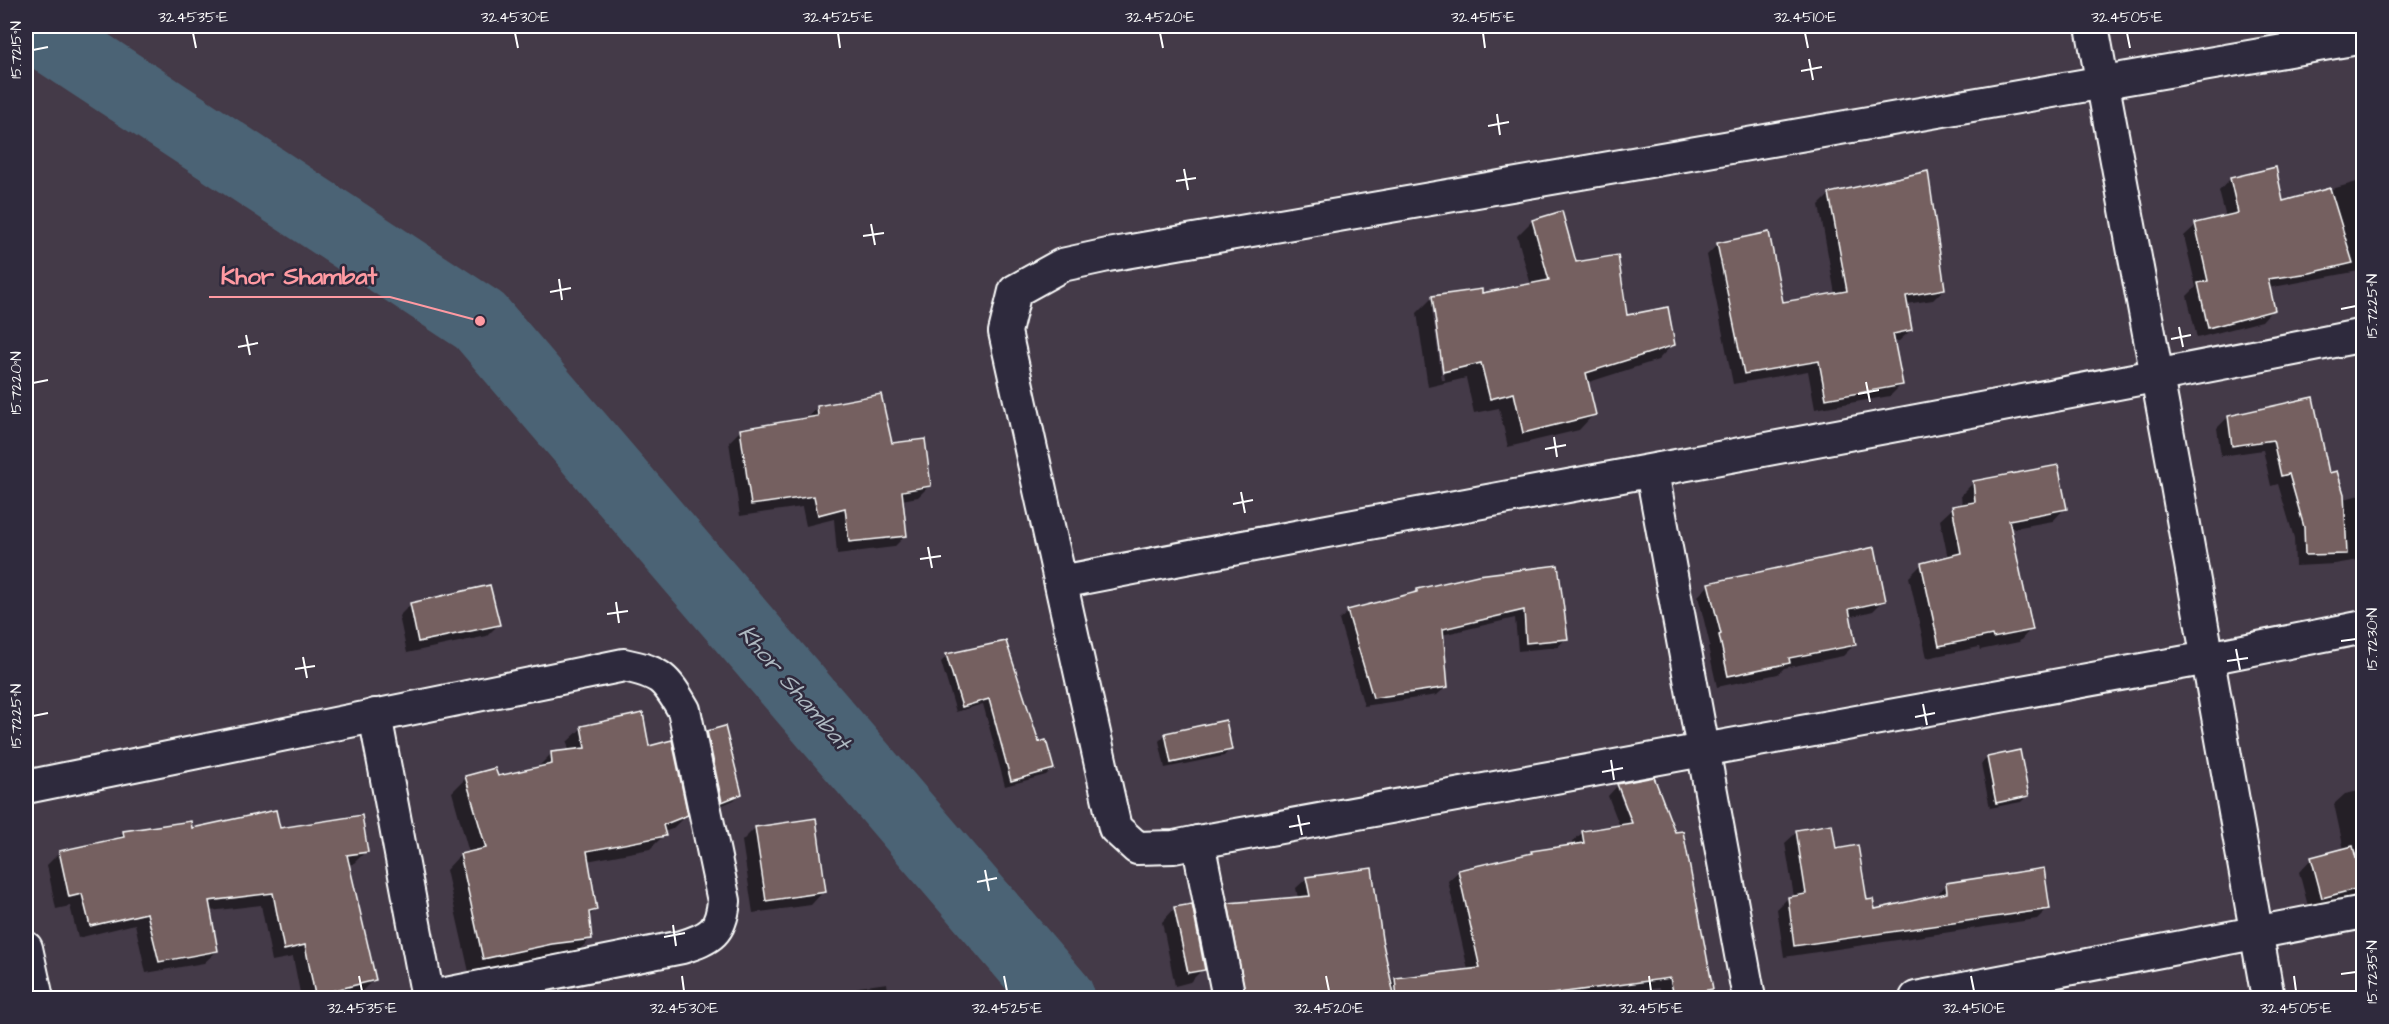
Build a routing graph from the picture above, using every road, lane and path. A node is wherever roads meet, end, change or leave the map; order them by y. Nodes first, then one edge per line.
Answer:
1 (2092, 26) edge
2 (2364, 37) edge
3 (2102, 82) junction
4 (2364, 334) edge
5 (2156, 376) junction
6 (1652, 472) junction
7 (1061, 582) junction
8 (2364, 627) edge
9 (2208, 658) junction
10 (375, 715) junction
11 (1703, 748) junction
12 (26, 786) edge
13 (1198, 842) junction
14 (2364, 912) edge
15 (2257, 933) junction
16 (26, 948) edge
17 (427, 998) edge
18 (37, 999) edge
19 (1229, 999) edge
20 (1749, 999) edge
21 (1916, 999) edge
22 (2268, 999) edge

1 - 3 street
2 - 3 street
3 - 5 street
3 - 7 street
4 - 5 street
5 - 6 street
5 - 9 street
6 - 7 street
6 - 11 street
7 - 13 street
8 - 9 street
9 - 11 street
9 - 15 street
10 - 12 street
10 - 17 street
10 - 17 street
11 - 13 street
11 - 20 street
13 - 19 street
14 - 15 street
15 - 21 street
15 - 22 street
16 - 18 street

